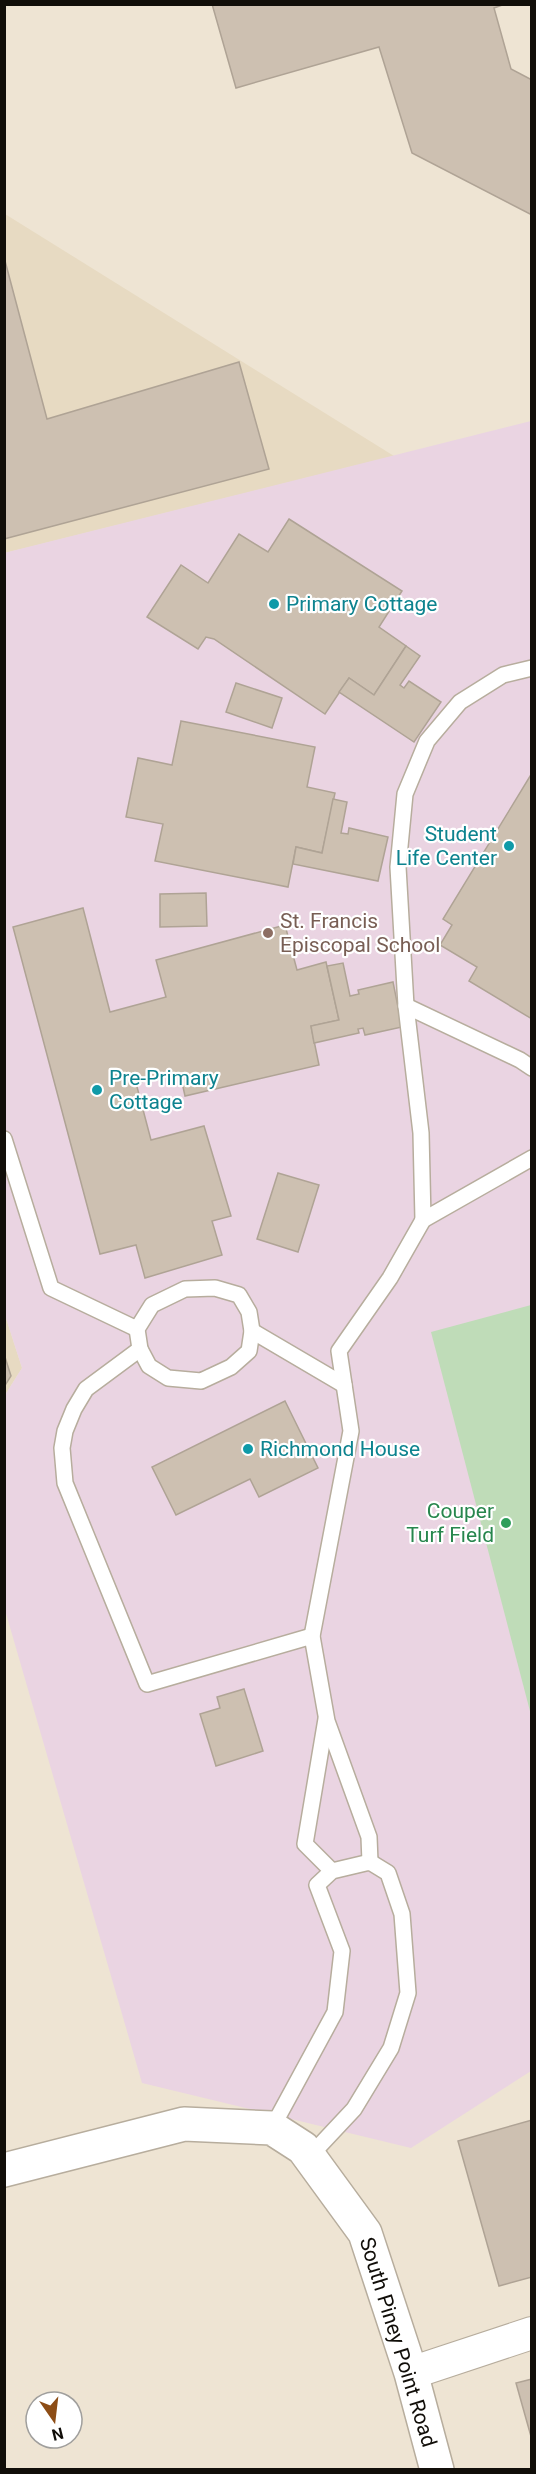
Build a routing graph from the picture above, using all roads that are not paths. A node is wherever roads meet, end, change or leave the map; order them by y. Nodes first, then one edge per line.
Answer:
1 (531, 668) edge
2 (406, 1006) junction
3 (531, 1068) edge
4 (4, 1139) edge
5 (531, 1158) edge
6 (423, 1220) junction
7 (137, 1329) junction
8 (252, 1331) junction
9 (140, 1348) junction
10 (344, 1385) junction
11 (312, 1636) junction
12 (326, 1718) junction
13 (370, 1862) junction
14 (332, 1871) junction
15 (272, 2128) junction
16 (309, 2157) junction
17 (4, 2170) edge
18 (531, 2333) edge
19 (411, 2373) junction
20 (437, 2469) edge

1 - 2 lane
2 - 3 lane
2 - 6 lane
4 - 7 lane
5 - 6 lane
6 - 10 lane
7 - 8 lane
7 - 9 lane
8 - 9 lane
8 - 10 lane
9 - 11 lane
10 - 11 lane
11 - 12 lane
12 - 13 lane
12 - 14 lane
13 - 14 lane
13 - 16 lane
14 - 15 lane
15 - 16 street, South Piney Point Road
15 - 17 street
16 - 19 street, South Piney Point Road
18 - 19 street
19 - 20 street, South Piney Point Road

